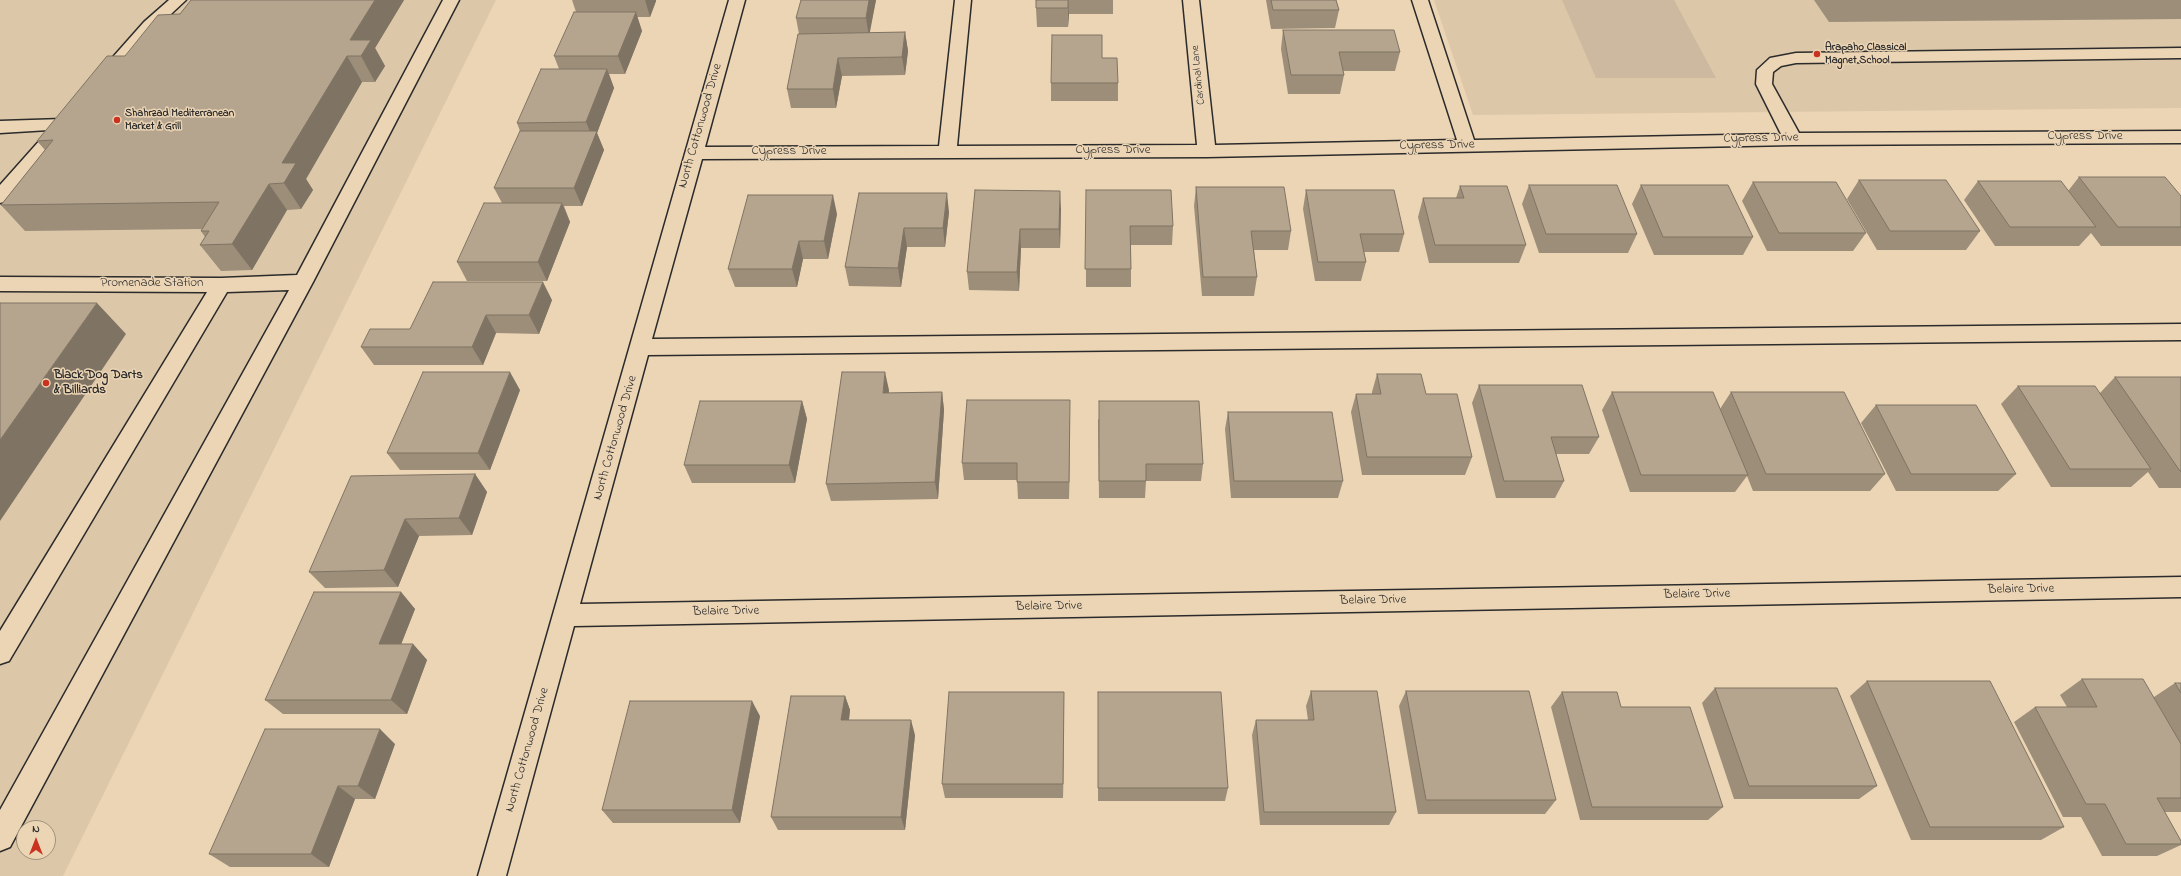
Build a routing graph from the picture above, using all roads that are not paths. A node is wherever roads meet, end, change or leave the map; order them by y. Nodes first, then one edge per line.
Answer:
1 (178, 0) edge
2 (451, 0) edge
3 (737, 0) edge
4 (963, 0) edge
5 (1191, 0) edge
6 (1420, 0) edge
7 (2181, 53) edge
8 (94, 89) edge
9 (0, 128) edge
10 (2181, 136) edge
11 (1793, 139) junction
12 (1467, 145) junction
13 (1207, 151) junction
14 (947, 152) junction
15 (693, 153) junction
16 (1, 194) edge
17 (303, 282) junction
18 (0, 284) edge
19 (221, 285) junction
20 (2181, 332) edge
21 (642, 347) junction
22 (2181, 587) edge
23 (566, 615) junction
24 (0, 653) edge
25 (0, 837) edge
26 (492, 876) edge

1 - 8 street
2 - 17 street
3 - 15 street, North Cottonwood Drive
4 - 14 street
5 - 13 street, Cardinal Lane
6 - 12 street
7 - 11 street
9 - 16 street
10 - 11 street, Cypress Drive
11 - 12 street, Cypress Drive
12 - 13 street, Cypress Drive
13 - 14 street, Cypress Drive
14 - 15 street, Cypress Drive
15 - 21 street, North Cottonwood Drive
17 - 19 street, Promenade Station
17 - 25 street
18 - 19 street, Promenade Station
19 - 24 street
20 - 21 street
21 - 23 street, North Cottonwood Drive
22 - 23 street, Belaire Drive
23 - 26 street, North Cottonwood Drive

